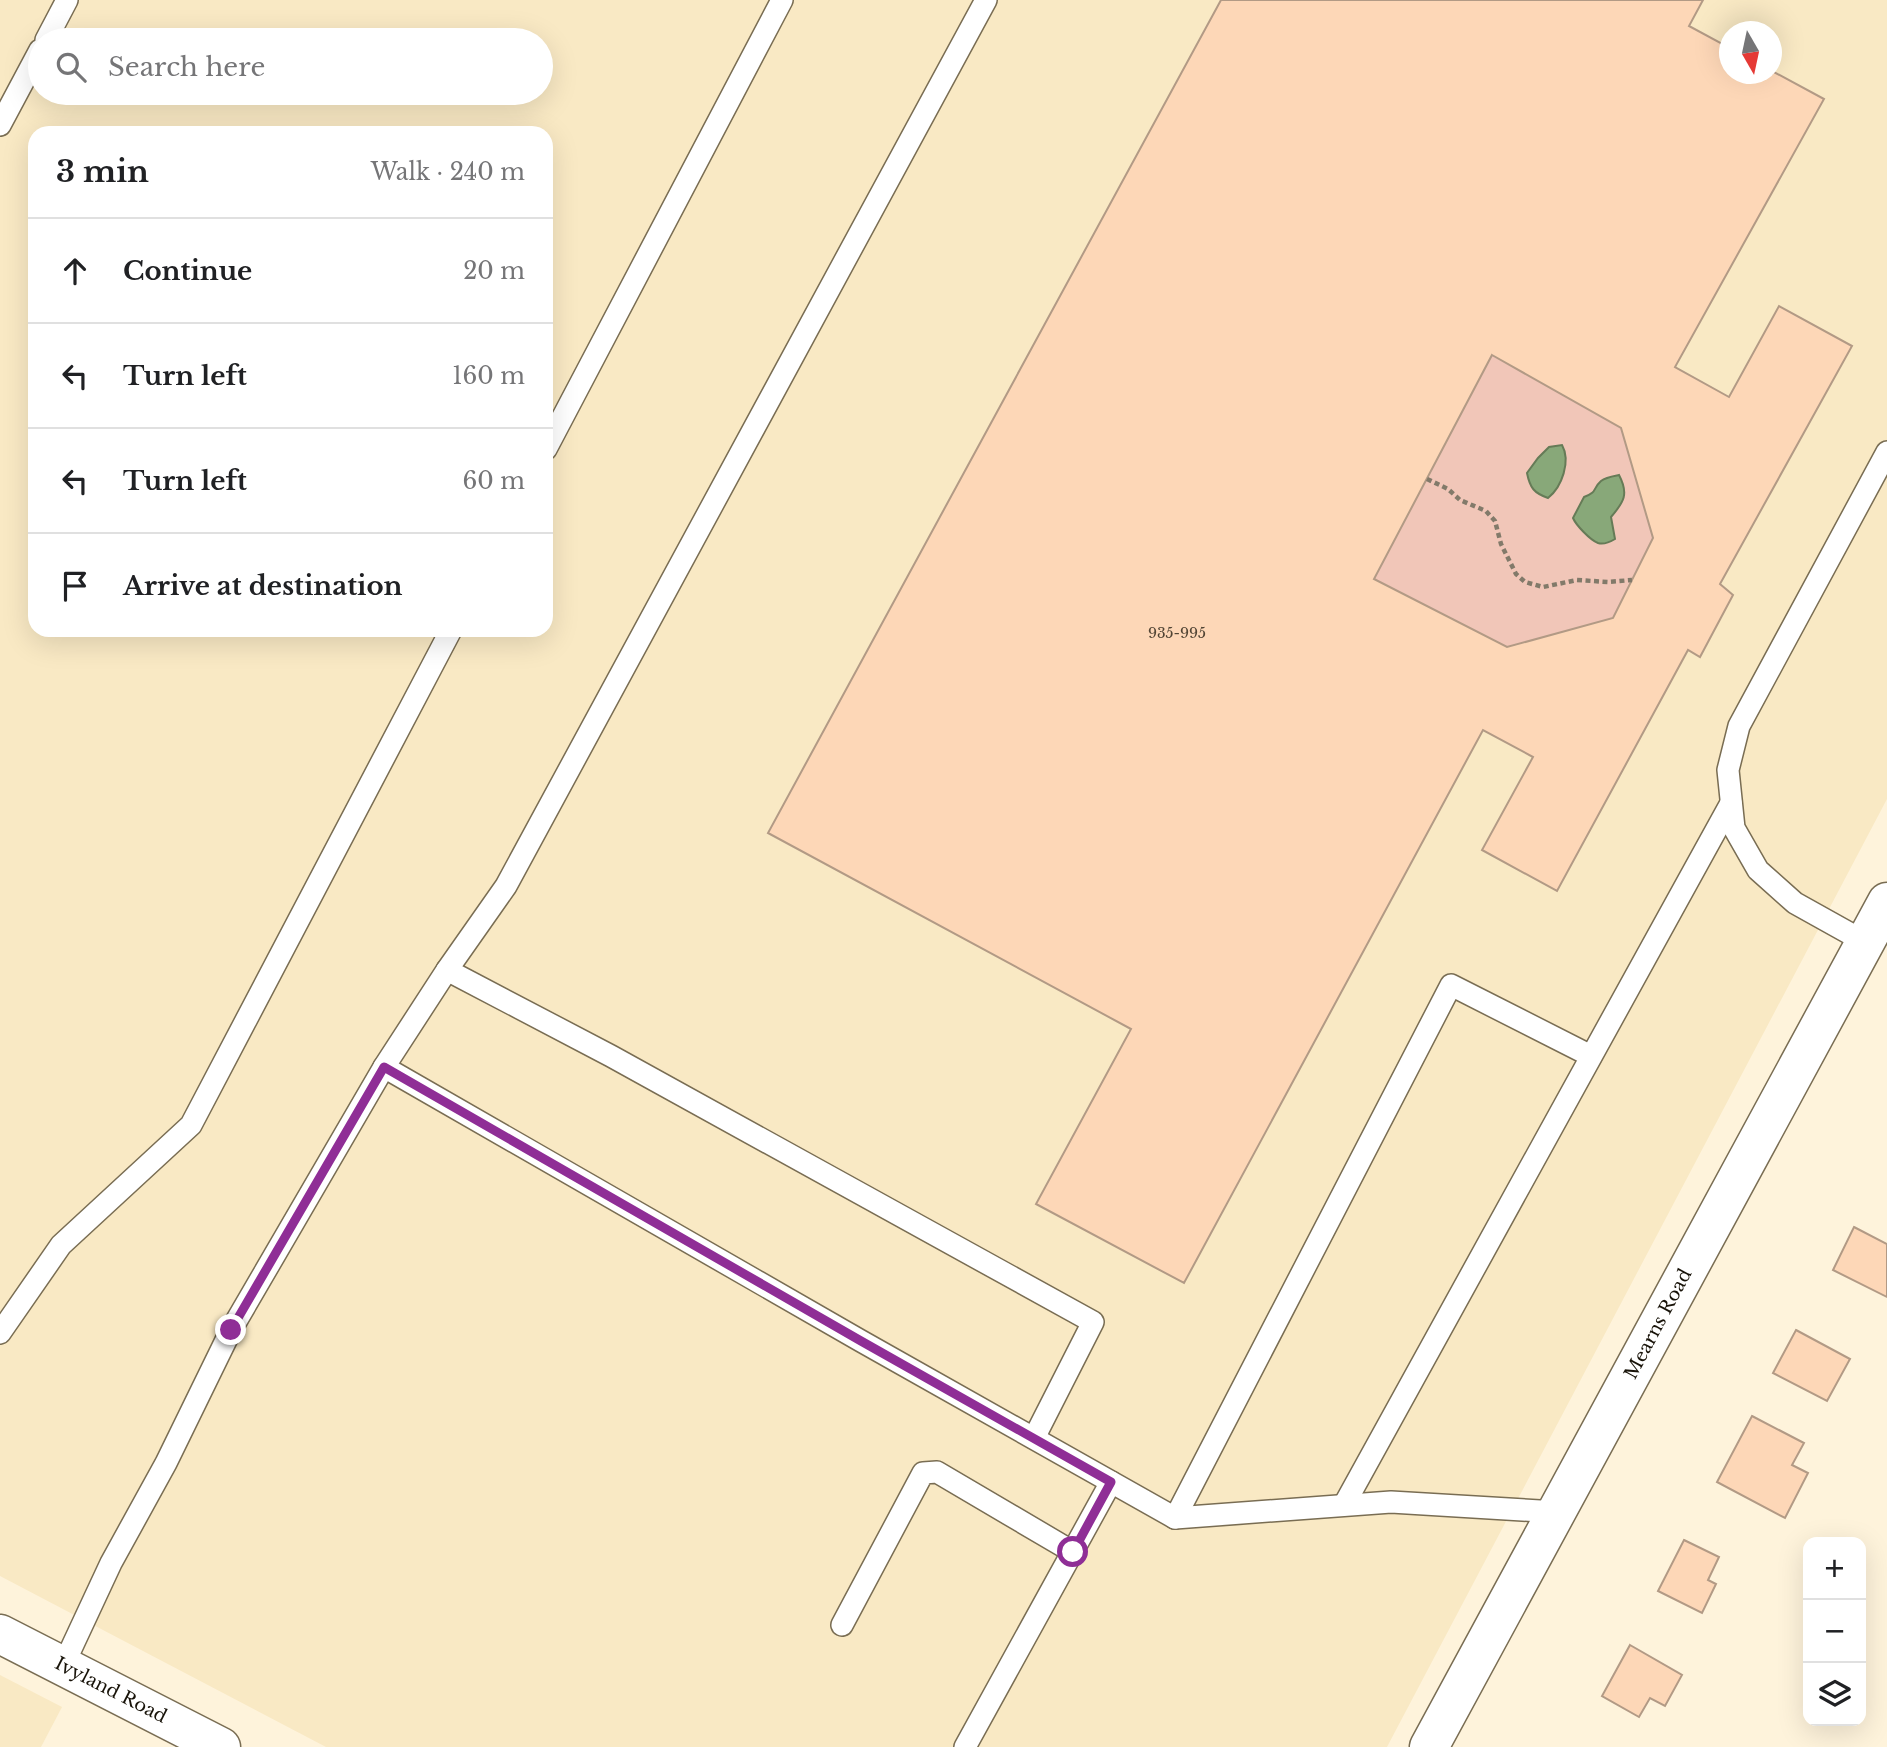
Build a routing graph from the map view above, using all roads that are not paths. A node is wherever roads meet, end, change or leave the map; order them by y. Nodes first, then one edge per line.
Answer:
1 (67, 0) edge
2 (782, 0) edge
3 (986, 0) edge
4 (52, 28) edge
5 (28, 72) edge
6 (0, 125) edge
7 (553, 436) edge
8 (1887, 452) edge
9 (447, 637) edge
10 (1731, 803) junction
11 (1887, 902) edge
12 (1865, 942) junction
13 (447, 971) junction
14 (1591, 1056) junction
15 (384, 1067) junction
16 (0, 1333) edge
17 (1034, 1438) junction
18 (1111, 1482) junction
19 (1344, 1505) junction
20 (1557, 1512) junction
21 (1175, 1518) junction
22 (1073, 1552) junction
23 (842, 1625) dead end
24 (0, 1634) edge
25 (63, 1666) junction
26 (221, 1747) edge
27 (965, 1747) edge
28 (1429, 1747) edge

1 - 4 lane
2 - 7 lane
3 - 13 lane
5 - 6 lane
8 - 10 lane
9 - 16 lane
10 - 12 lane
10 - 14 lane
11 - 12 street, Mearns Road
12 - 20 street, Mearns Road
13 - 15 lane
13 - 17 lane
14 - 19 lane
14 - 21 lane
15 - 17 lane
15 - 25 lane
17 - 18 lane
18 - 21 lane
18 - 22 lane
19 - 20 lane
19 - 21 lane
20 - 28 street, Mearns Road
22 - 23 lane
22 - 27 lane
24 - 25 street, Ivyland Road
25 - 26 street, Ivyland Road

